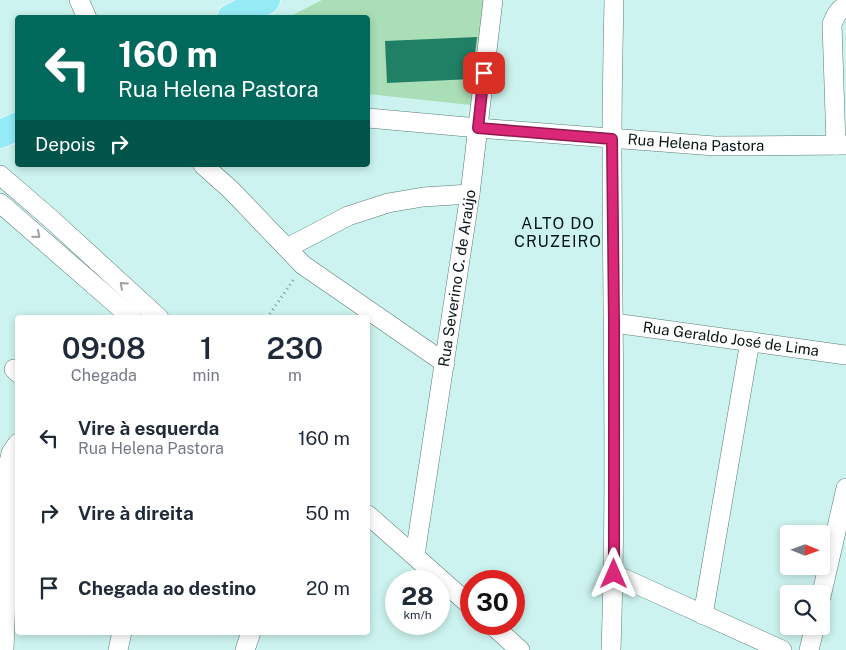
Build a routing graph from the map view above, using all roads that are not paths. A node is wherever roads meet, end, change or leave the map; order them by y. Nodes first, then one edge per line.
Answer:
1 (79, 0) edge
2 (266, 0) edge
3 (493, 0) edge
4 (614, 0) edge
5 (846, 6) edge
6 (86, 15) edge
7 (238, 15) edge
8 (370, 118) edge
9 (15, 127) edge
10 (478, 128) junction
11 (0, 134) edge
12 (612, 139) junction
13 (841, 145) edge
14 (205, 167) edge
15 (0, 175) edge
16 (470, 194) junction
17 (0, 203) edge
18 (287, 248) junction
19 (129, 315) edge
20 (156, 315) edge
21 (614, 323) junction
22 (750, 342) junction
23 (846, 355) edge
24 (445, 363) junction
25 (15, 447) edge
26 (846, 488) edge
27 (370, 517) edge
28 (415, 556) junction
29 (614, 574) junction
30 (824, 585) edge
31 (460, 596) edge
32 (703, 615) junction
33 (121, 635) edge
34 (250, 635) edge
35 (503, 635) edge
36 (813, 635) edge
37 (4, 650) edge
38 (118, 650) edge
39 (245, 650) edge
40 (520, 650) edge
41 (612, 650) edge
42 (782, 650) edge
43 (809, 650) edge

1 - 6 street
2 - 7 main road
3 - 10 street, Rua Severino C. de Araújo
4 - 12 street
5 - 13 street
8 - 10 street, Rua Helena Pastora
9 - 11 main road
10 - 12 street, Rua Helena Pastora
10 - 16 street, Rua Severino C. de Araújo
12 - 13 street, Rua Helena Pastora
12 - 21 street
14 - 18 street
20 -> 15 street
16 - 18 street
16 - 24 street, Rua Severino C. de Araújo
17 -> 19 street
18 - 24 street
21 - 22 street, Rua Geraldo José de Lima
21 - 29 street
22 - 23 street, Rua Geraldo José de Lima
22 - 32 street
24 - 28 street, Rua Severino C. de Araújo
25 - 37 street
26 - 30 street
27 - 28 street
28 - 31 street
29 - 32 street
29 - 41 street
32 - 42 street
33 - 38 street
34 - 39 street
35 - 40 street
36 - 43 street

